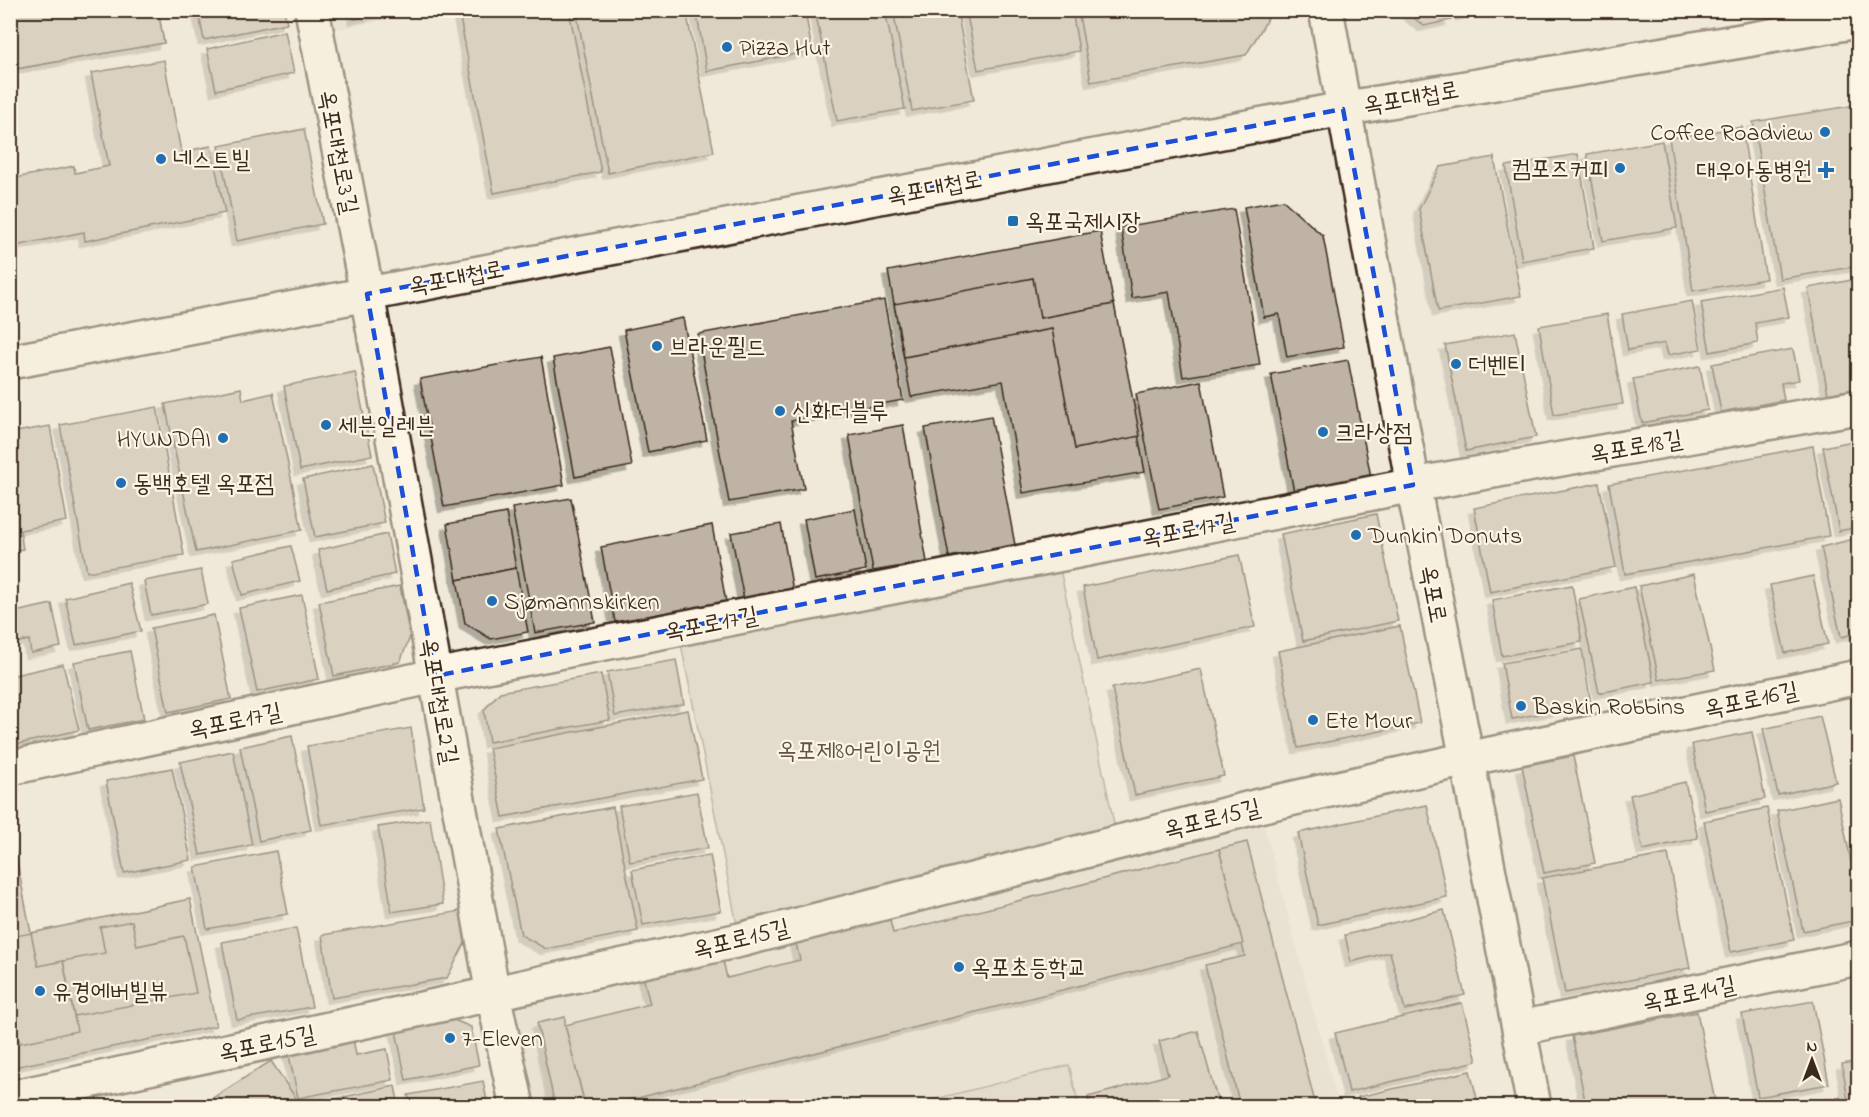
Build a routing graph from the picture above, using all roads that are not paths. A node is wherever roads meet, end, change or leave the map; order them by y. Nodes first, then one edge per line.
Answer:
1 (312, 10) edge
2 (1326, 10) edge
3 (1858, 21) edge
4 (1343, 109) junction
5 (366, 294) junction
6 (10, 362) edge
7 (1858, 407) edge
8 (1413, 485) junction
9 (435, 676) junction
10 (1858, 677) edge
11 (1467, 759) junction
12 (10, 768) edge
13 (1858, 958) edge
14 (493, 994) junction
15 (1520, 1028) junction
16 (10, 1098) edge
17 (517, 1107) edge
18 (1534, 1107) edge

1 - 5 street, 옥포대첩로3길
2 - 4 street, 옥포로
3 - 4 street, 옥포대첩로
4 - 5 street, 옥포대첩로
4 - 8 street, 옥포로
5 - 6 street, 옥포대첩로
5 - 9 street, 옥포대첩로2길
7 - 8 street, 옥포로18길
8 - 9 street, 옥포로17길
8 - 11 street, 옥포로
9 - 12 street, 옥포로17길
9 - 14 street, 옥포대첩로2길
10 - 11 street, 옥포로16길
11 - 14 street, 옥포로15길
11 - 15 street, 옥포로
13 - 15 street, 옥포로14길
14 - 16 street, 옥포로15길
14 - 17 street, 옥포대첩로2길
15 - 18 street, 옥포로

